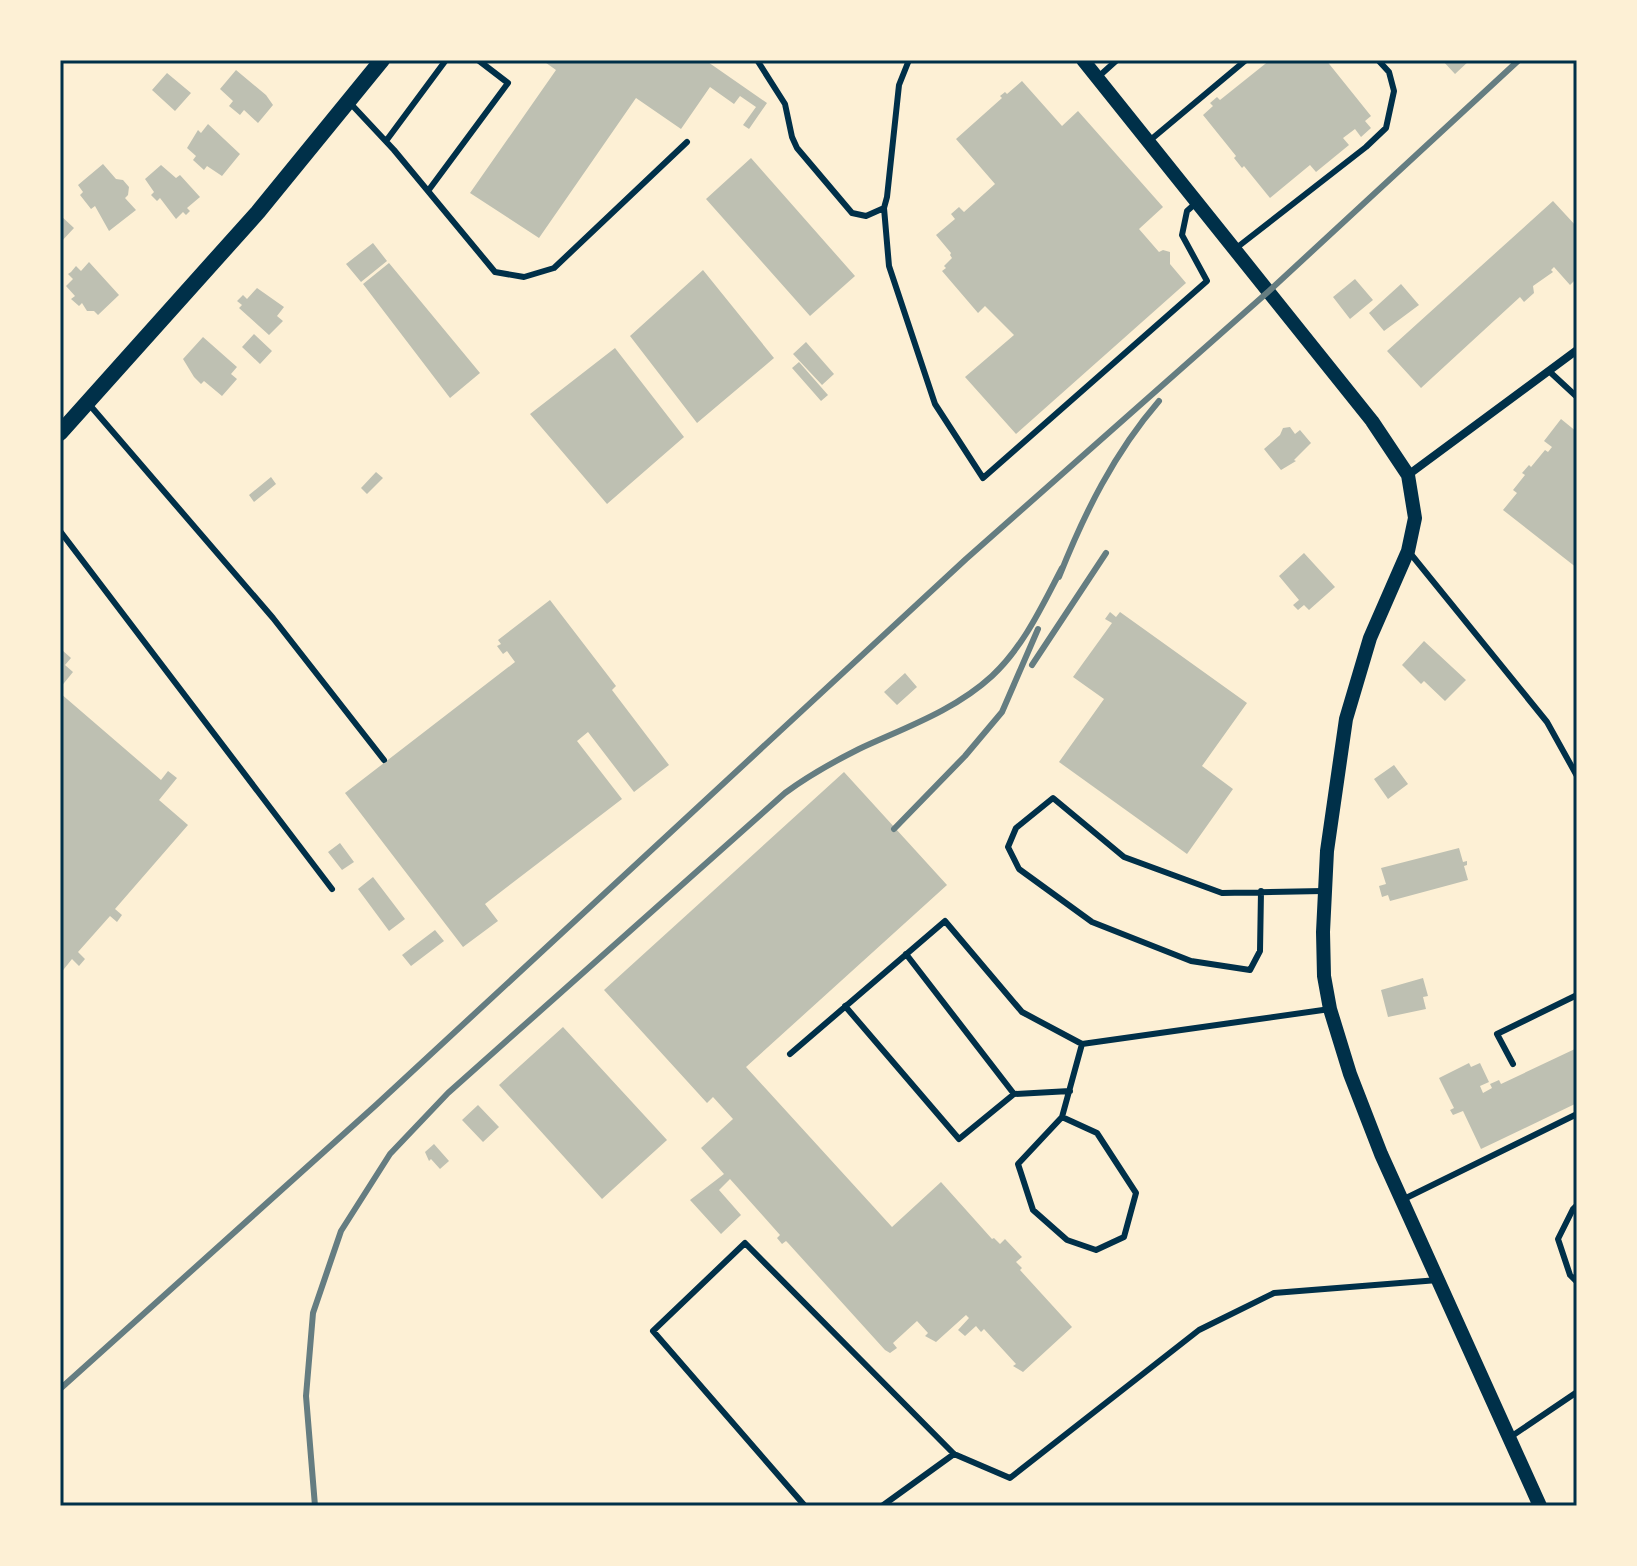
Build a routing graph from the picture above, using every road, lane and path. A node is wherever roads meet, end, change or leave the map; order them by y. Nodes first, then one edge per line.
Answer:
1 (382, 60) edge
2 (446, 60) edge
3 (478, 60) edge
4 (757, 60) edge
5 (909, 60) edge
6 (1083, 60) edge
7 (1117, 60) edge
8 (1246, 60) edge
9 (1378, 60) edge
10 (1097, 78) junction
11 (348, 102) junction
12 (386, 141) junction
13 (687, 142) dead end
14 (1148, 142) junction
15 (428, 191) junction
16 (1198, 202) junction
17 (884, 208) junction
18 (1235, 249) junction
19 (1577, 350) edge
20 (1550, 372) junction
21 (1577, 397) edge
22 (88, 403) junction
23 (60, 433) edge
24 (1408, 475) junction
25 (60, 531) edge
26 (1408, 551) junction
27 (384, 760) dead end
28 (1577, 776) edge
29 (332, 889) dead end
30 (1261, 891) junction
31 (1324, 891) junction
32 (906, 954) junction
33 (1577, 995) edge
34 (845, 1006) junction
35 (1330, 1009) junction
36 (1082, 1044) junction
37 (790, 1054) dead end
38 (1513, 1064) dead end
39 (1070, 1091) junction
40 (1014, 1094) junction
41 (1577, 1114) edge
42 (1062, 1117) junction
43 (1402, 1200) junction
44 (1577, 1205) edge
45 (1438, 1280) junction
46 (1577, 1282) edge
47 (1577, 1392) edge
48 (1509, 1438) junction
49 (954, 1454) junction
50 (805, 1506) edge
51 (882, 1506) edge
52 (1540, 1506) edge

1 - 11 main road
2 - 12 lane
3 - 15 lane
4 - 17 lane
5 - 17 lane
6 - 10 street
7 - 10 lane
8 - 14 lane
9 - 18 lane
10 - 14 street
11 - 12 lane
11 - 22 main road
12 - 15 lane
13 - 15 lane
14 - 16 street
16 - 17 lane
16 - 18 street
18 - 24 street
19 - 20 street
20 - 21 lane
20 - 24 street
22 - 23 main road
22 - 27 lane
24 - 26 street
25 - 29 lane
26 - 28 lane
26 - 31 street
30 - 30 lane
30 - 31 lane
31 - 35 street
32 - 34 lane
32 - 36 lane
32 - 40 lane
33 - 38 lane
34 - 37 lane
34 - 40 lane
35 - 36 lane
35 - 43 street
36 - 39 lane
39 - 40 lane
39 - 42 lane
41 - 43 lane
42 - 42 lane
43 - 45 street
44 - 46 lane
45 - 48 street
45 - 49 lane
47 - 48 lane
48 - 52 street
49 - 50 lane
49 - 51 lane

